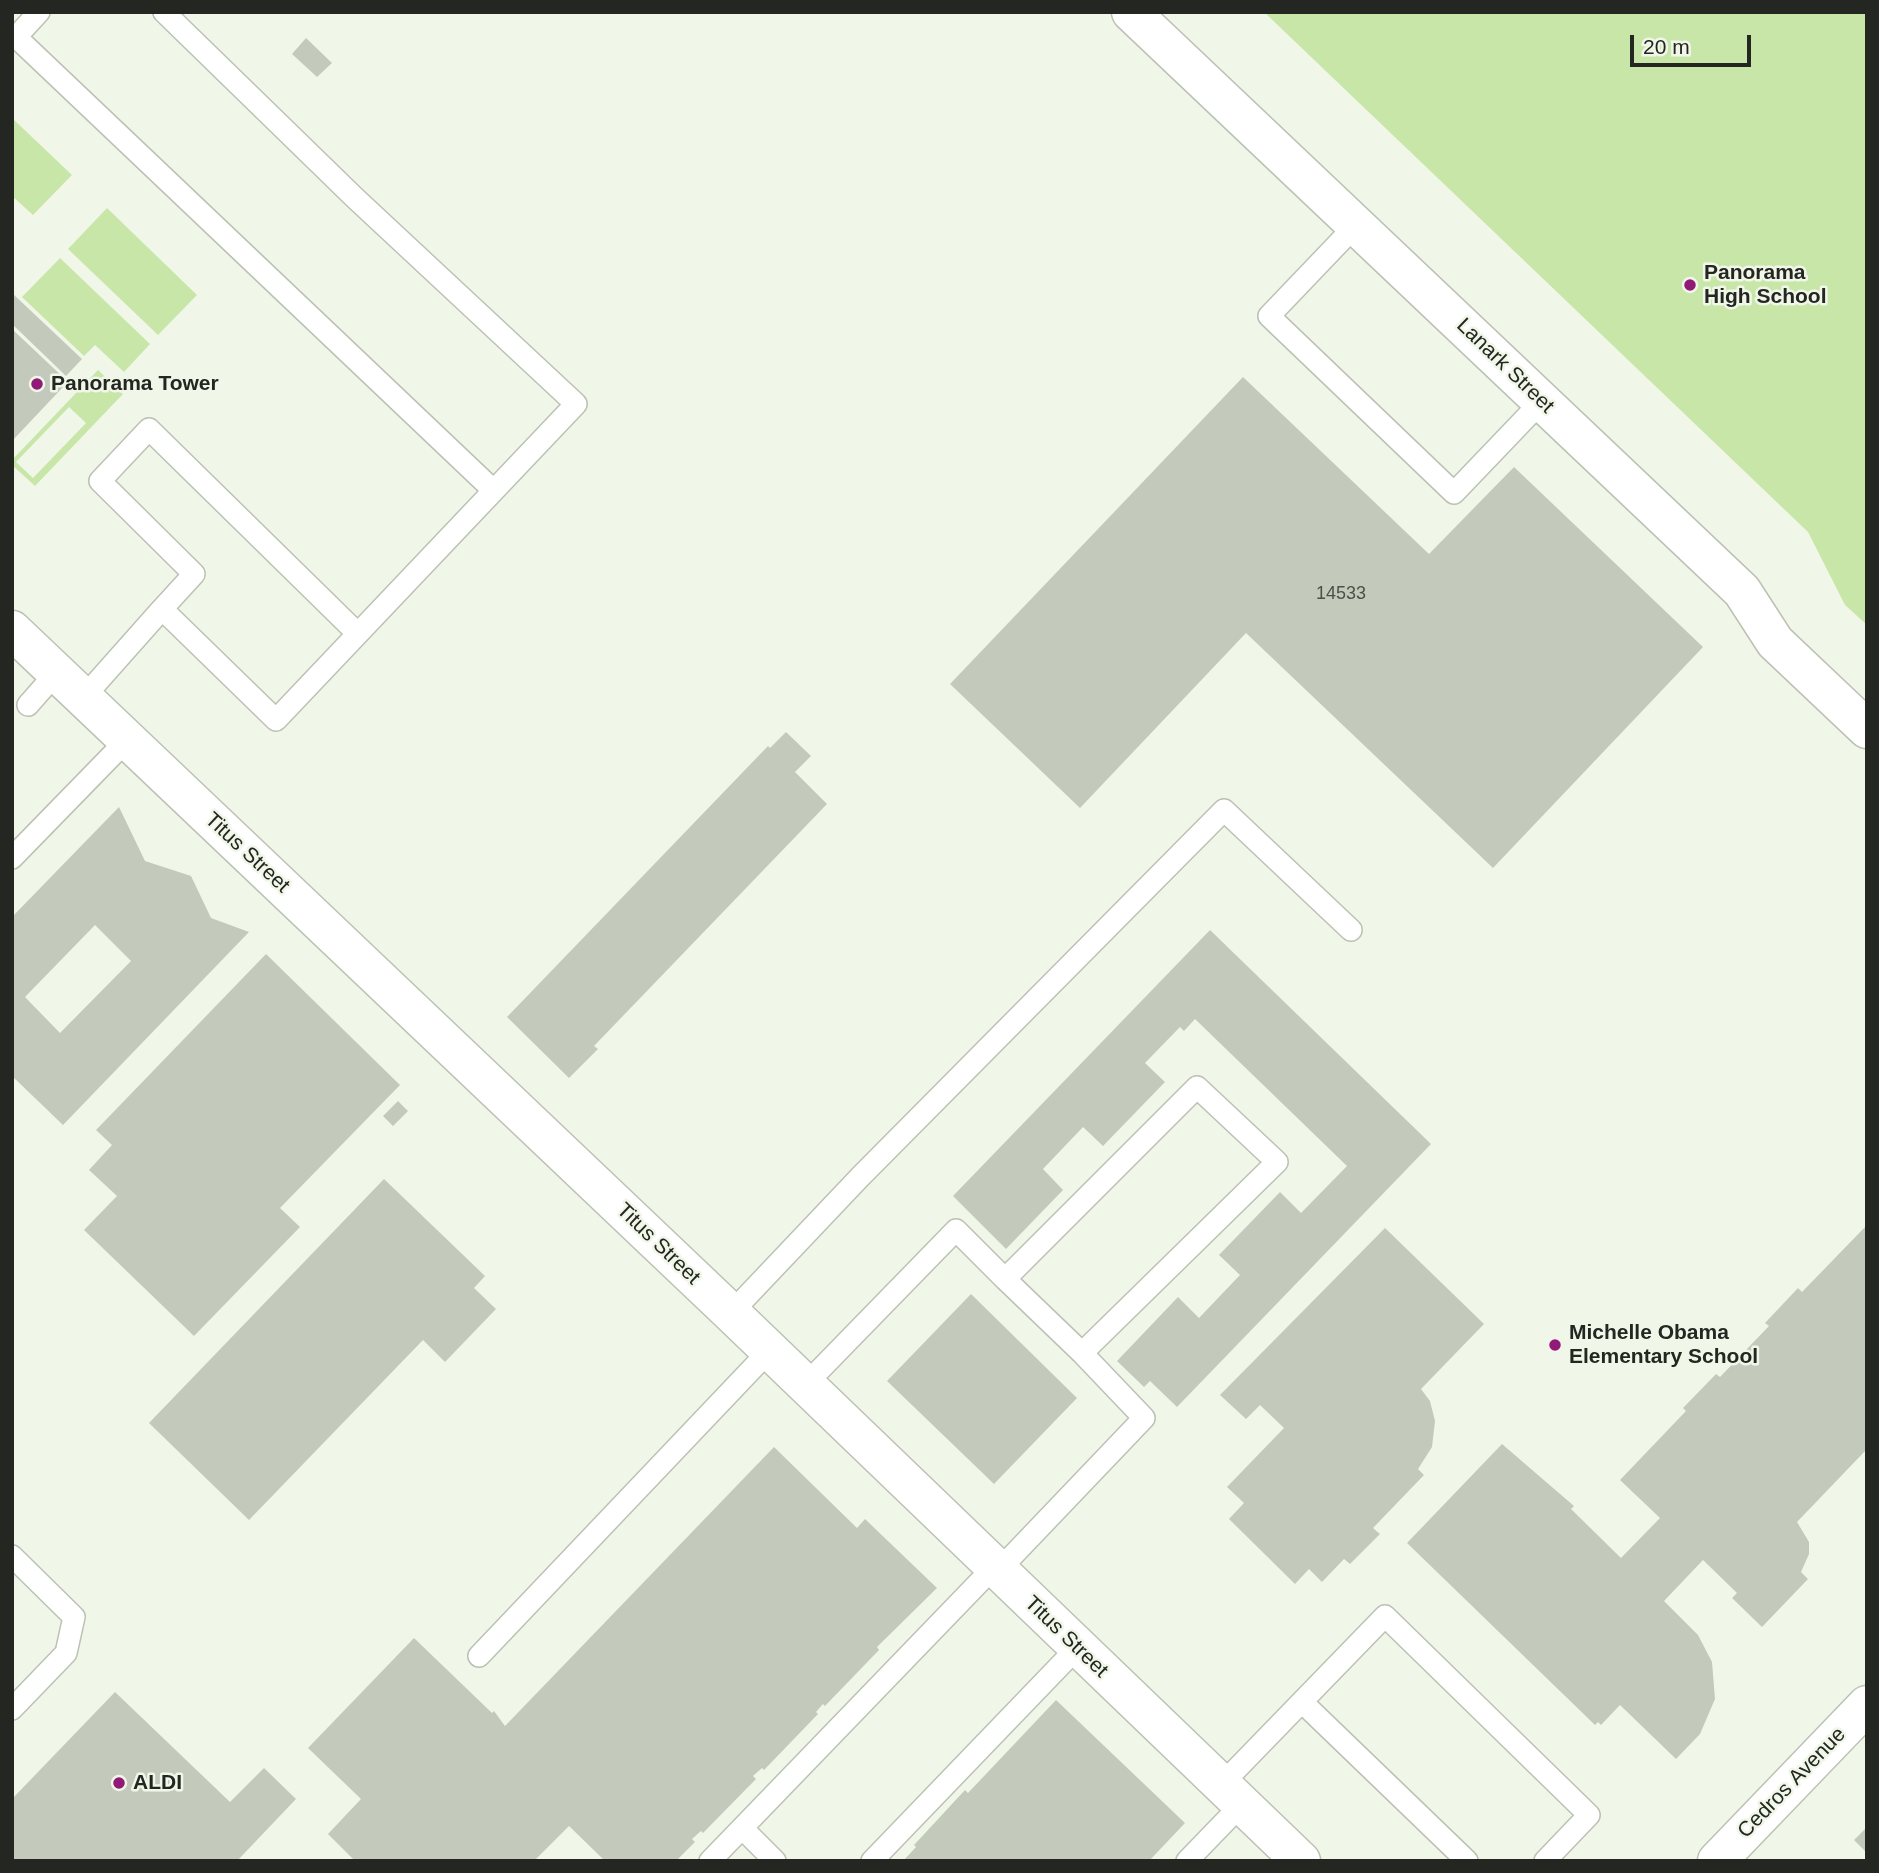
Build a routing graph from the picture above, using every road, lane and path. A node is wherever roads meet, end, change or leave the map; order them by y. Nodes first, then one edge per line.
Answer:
1 (39, 12) edge
2 (164, 12) edge
3 (1132, 12) edge
4 (1356, 225) junction
5 (1542, 401) junction
6 (492, 489) junction
7 (162, 609) junction
8 (12, 630) edge
9 (358, 633) junction
10 (70, 685) junction
11 (27, 705) dead end
12 (1867, 729) edge
13 (127, 740) junction
14 (12, 858) edge
15 (1351, 930) dead end
16 (1005, 1279) junction
17 (731, 1313) junction
18 (770, 1350) junction
19 (1082, 1353) junction
20 (804, 1386) junction
21 (12, 1556) edge
22 (995, 1570) junction
23 (1077, 1648) junction
24 (479, 1656) dead end
25 (1302, 1702) junction
26 (1867, 1706) edge
27 (12, 1709) edge
28 (1231, 1795) junction
29 (743, 1828) junction
30 (710, 1861) edge
31 (775, 1861) edge
32 (872, 1861) edge
33 (1187, 1861) edge
34 (1301, 1861) edge
35 (1467, 1861) edge
36 (1545, 1861) edge
37 (1717, 1861) edge

1 - 6 lane
2 - 6 lane
3 - 4 street, Lanark Street
4 - 5 street, Lanark Street
4 - 5 lane
5 - 12 street, Lanark Street
6 - 9 lane
7 - 9 lane
7 - 9 lane
7 - 10 lane
8 - 10 street, Titus Street
10 - 11 lane
10 - 13 street, Titus Street
13 - 14 lane
13 - 17 street, Titus Street
15 - 17 lane
16 - 19 lane
16 - 19 lane
16 - 20 lane
17 - 18 street, Titus Street
18 - 20 street, Titus Street
18 - 24 lane
19 - 22 lane
20 - 22 street, Titus Street
21 - 27 lane
22 - 23 street, Titus Street
22 - 29 lane
23 - 28 street, Titus Street
23 - 32 lane
25 - 28 lane
25 - 35 lane
25 - 36 lane
26 - 37 street, Cedros Avenue
28 - 33 lane
28 - 34 street, Titus Street
29 - 30 lane
29 - 31 lane

